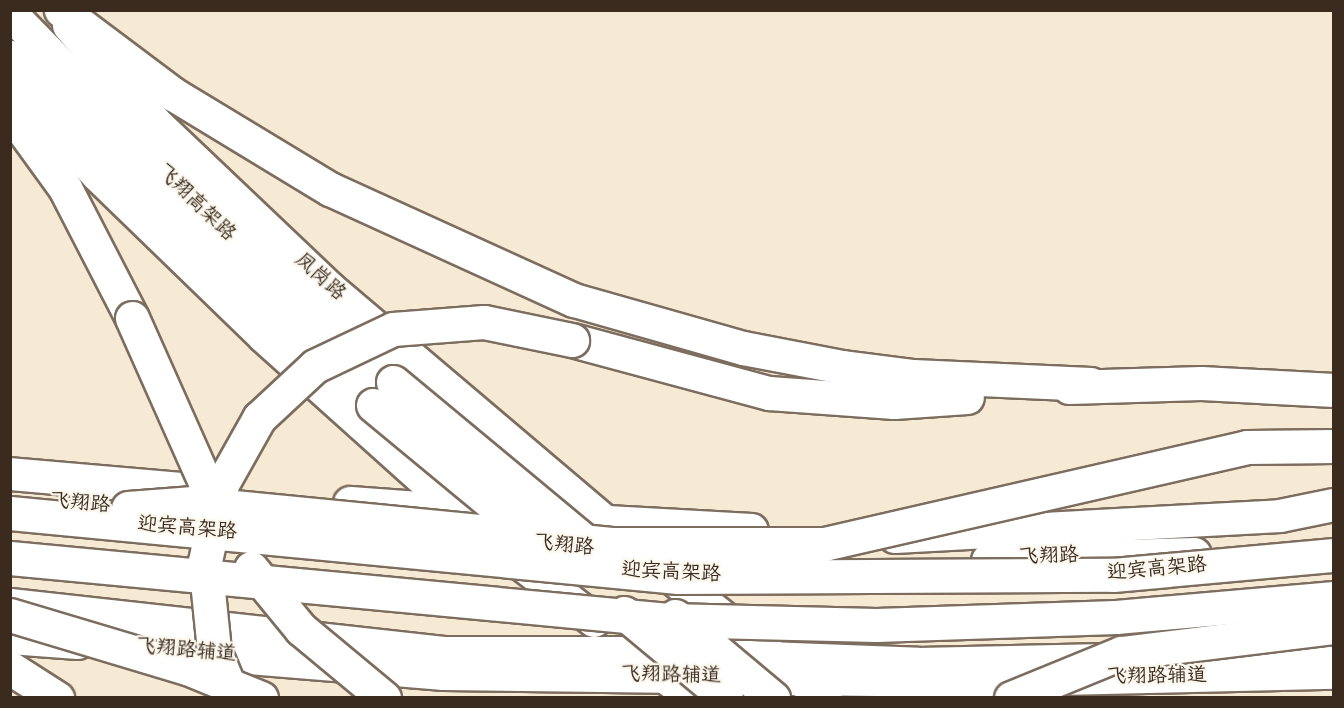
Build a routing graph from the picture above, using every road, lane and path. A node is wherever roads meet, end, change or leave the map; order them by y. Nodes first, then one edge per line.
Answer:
1 (56, 10) edge
2 (61, 10) edge
3 (10, 13) edge
4 (10, 57) edge
5 (10, 80) edge
6 (10, 112) edge
7 (1090, 384) junction
8 (1334, 390) edge
9 (383, 393) junction
10 (1334, 446) edge
11 (10, 474) edge
12 (1334, 506) edge
13 (18, 509) edge
14 (458, 511) junction
15 (606, 522) junction
16 (489, 538) junction
17 (1334, 542) edge
18 (1334, 555) edge
19 (645, 556) junction
20 (10, 558) edge
21 (1334, 598) edge
22 (10, 605) edge
23 (10, 615) edge
24 (1334, 627) edge
25 (10, 638) edge
26 (1334, 652) edge
27 (636, 653) junction
28 (10, 668) edge
29 (1334, 673) edge
30 (668, 677) junction
31 (801, 679) edge
32 (57, 698) edge
33 (234, 698) edge
34 (261, 698) edge
35 (384, 698) edge
36 (693, 698) edge
37 (726, 698) edge
38 (773, 698) edge
39 (1011, 698) edge

1 - 15 main road, 凤岗路
2 - 7 main road
3 - 9 main road, 飞翔高架路
4 - 9 main road, 飞翔高架路
5 - 14 main road
6 - 35 main road, bridge
7 - 8 main road
7 - 33 main road, bridge
9 - 37 main road, bridge
9 - 38 main road, bridge
10 - 13 main road, bridge
11 - 14 street
12 - 15 street
13 - 16 main road, 飞翔路
13 - 18 main road, 迎宾高架路, bridge
14 - 15 street
14 - 16 main road
15 - 19 main road, 凤岗路
16 - 19 main road, 飞翔路
16 - 27 main road
17 - 19 main road, 飞翔路
19 - 31 main road, 凤岗路
20 - 21 main road, bridge
22 - 27 main road
23 - 34 main road, bridge
24 - 39 main road, bridge
25 - 30 street, 飞翔路辅道
26 - 31 main road
27 - 30 main road
27 - 31 main road
28 - 32 main road
29 - 31 street, 飞翔路辅道
30 - 31 street, 飞翔路辅道
30 - 36 main road

